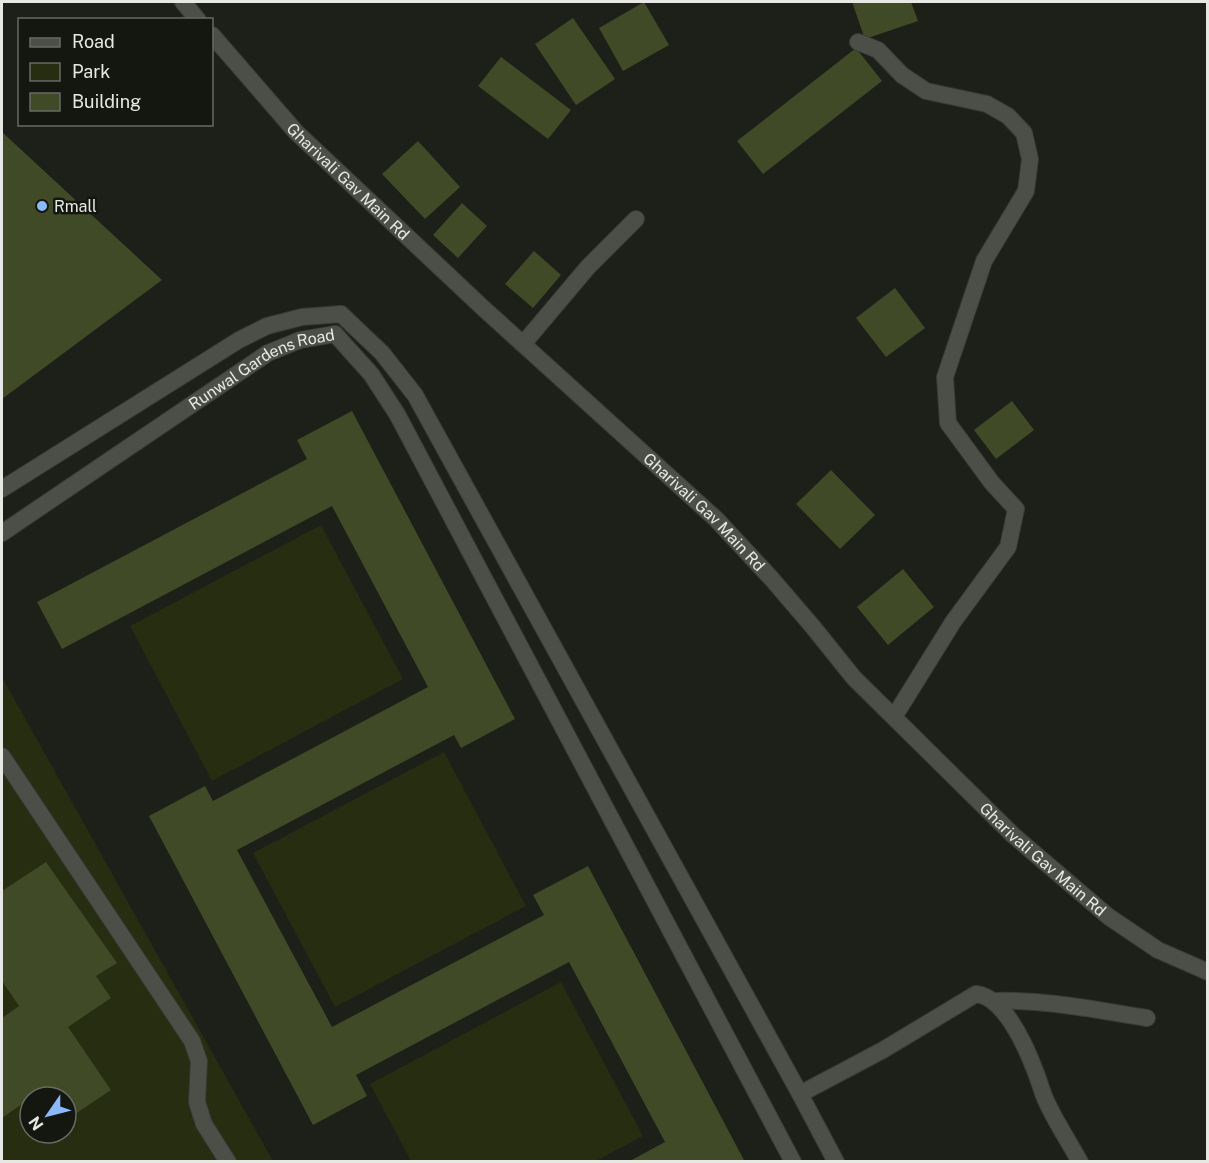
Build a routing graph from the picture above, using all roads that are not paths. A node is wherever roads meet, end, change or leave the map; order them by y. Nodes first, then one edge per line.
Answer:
1 (183, 2) edge
2 (196, 18) edge
3 (213, 35) edge
4 (858, 42) dead end
5 (636, 219) dead end
6 (341, 314) junction
7 (335, 334) junction
8 (523, 344) junction
9 (2, 489) edge
10 (2, 533) edge
11 (894, 717) junction
12 (2, 756) edge
13 (1208, 972) edge
14 (993, 1001) junction
15 (1147, 1018) dead end
16 (801, 1094) junction
17 (228, 1161) edge
18 (793, 1161) edge
19 (836, 1161) edge
20 (1080, 1161) edge

1 - 2 street
3 - 8 street, Gharivali Gav Main Rd
4 - 11 street
5 - 8 street
6 - 7 street, Runwal Gardens Road
6 - 9 street, Runwal Gardens Road
6 - 16 street
7 - 10 street, Runwal Gardens Road
7 - 18 street
8 - 11 street, Gharivali Gav Main Rd
11 - 13 street, Gharivali Gav Main Rd
12 - 17 street
14 - 15 street
14 - 16 street
14 - 20 street
16 - 19 street

